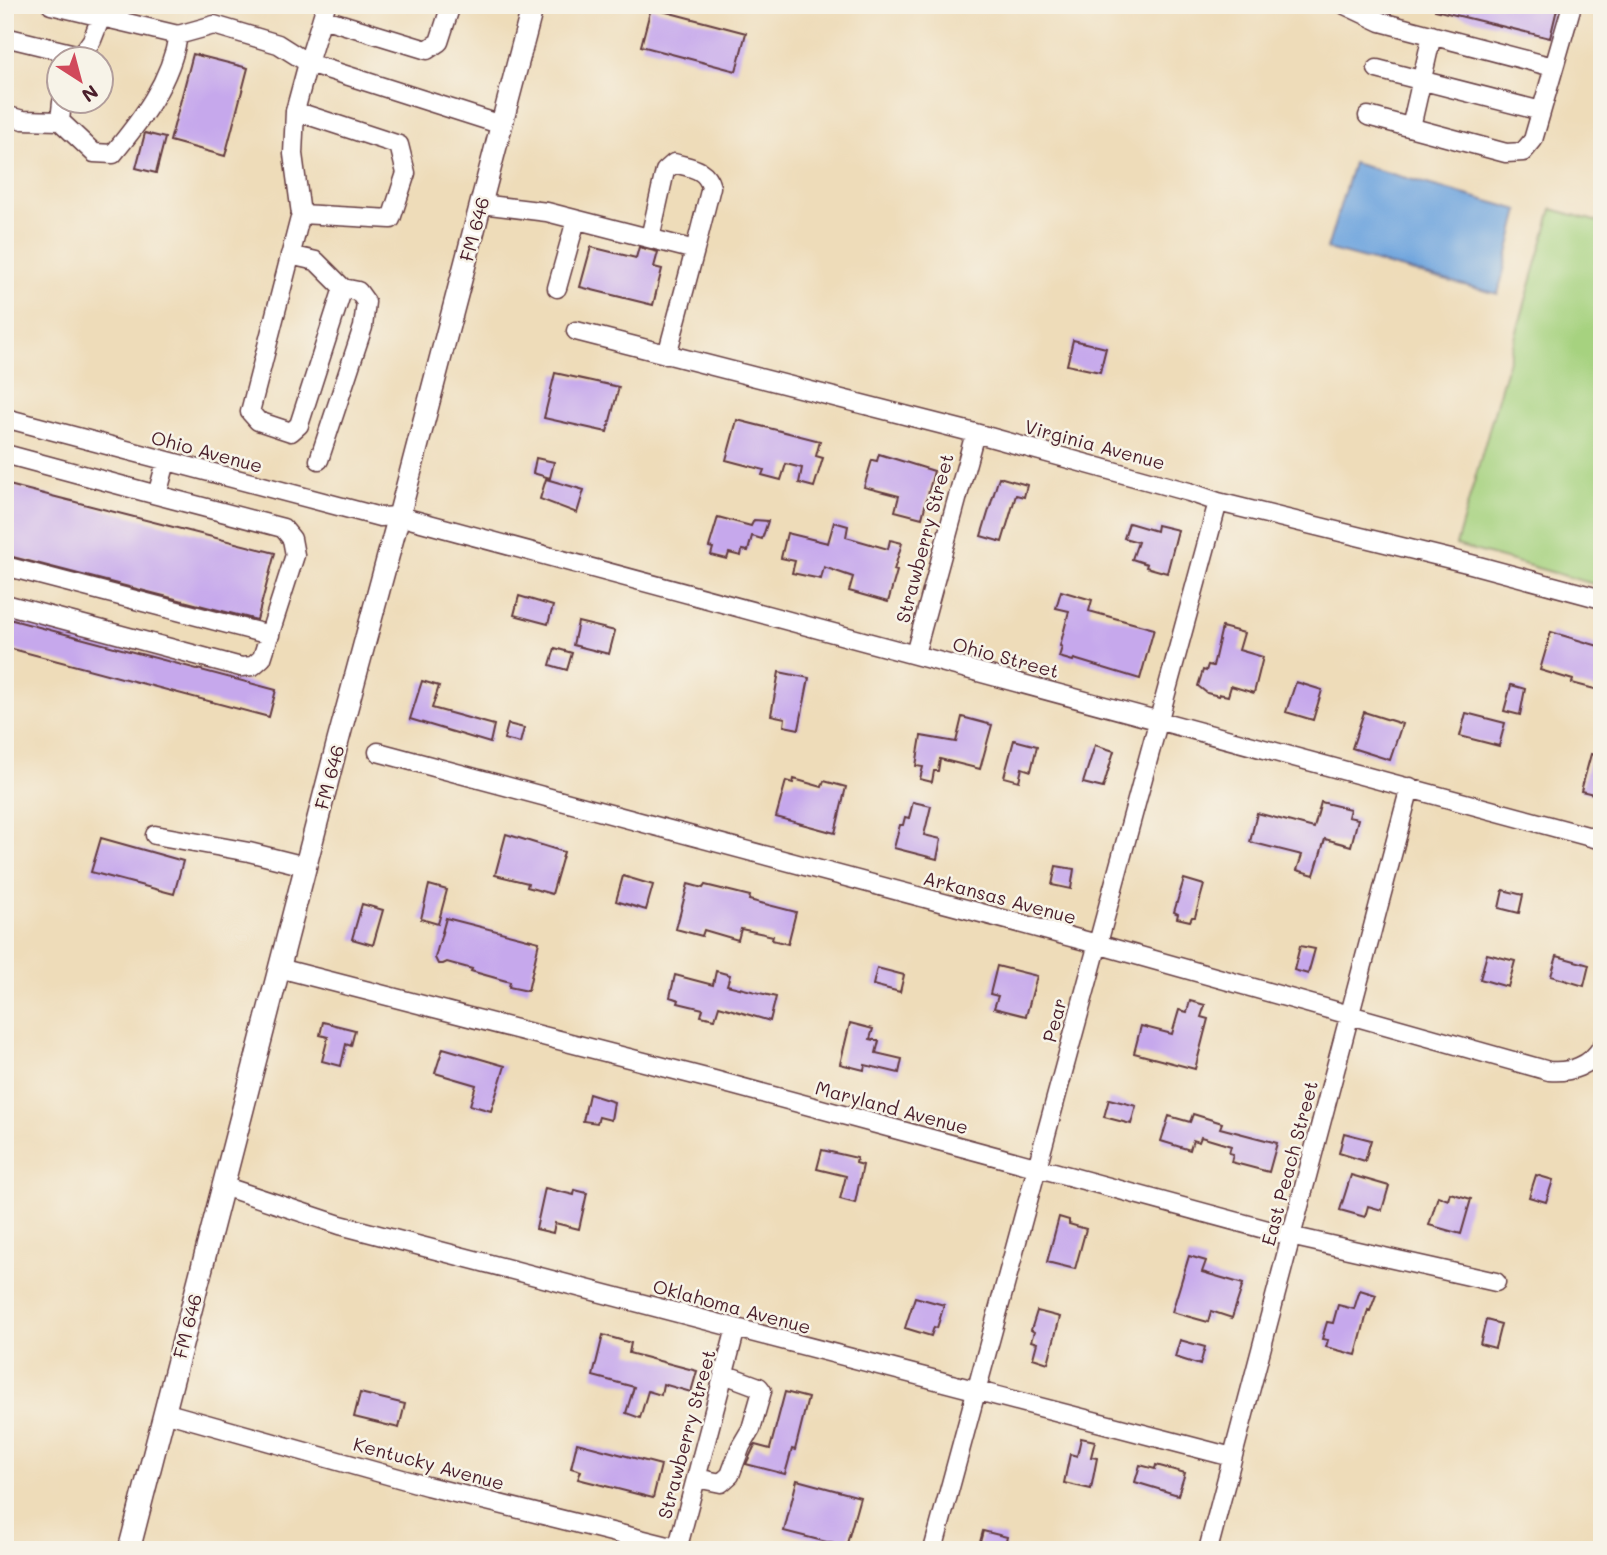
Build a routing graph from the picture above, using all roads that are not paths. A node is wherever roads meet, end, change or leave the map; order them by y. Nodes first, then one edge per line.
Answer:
1 (51, 5) edge
2 (451, 5) edge
3 (533, 5) edge
4 (1572, 5) edge
5 (1347, 6) edge
6 (324, 12) edge
7 (101, 17) junction
8 (178, 35) junction
9 (1432, 35) junction
10 (5, 37) edge
11 (87, 46) edge
12 (46, 48) edge
13 (308, 63) junction
14 (1553, 67) junction
15 (1377, 69) dead end
16 (1422, 81) junction
17 (295, 111) junction
18 (1541, 111) junction
19 (5, 115) edge
20 (61, 116) edge
21 (1368, 116) dead end
22 (60, 121) junction
23 (502, 125) junction
24 (1411, 127) junction
25 (481, 204) junction
26 (301, 214) junction
27 (576, 220) junction
28 (650, 238) junction
29 (695, 250) junction
30 (290, 255) junction
31 (343, 288) junction
32 (556, 288) dead end
33 (576, 331) dead end
34 (667, 355) junction
35 (5, 418) edge
36 (975, 433) junction
37 (5, 454) edge
38 (319, 460) dead end
39 (166, 462) junction
40 (157, 495) junction
41 (1218, 502) junction
42 (399, 516) junction
43 (5, 566) edge
44 (1602, 599) edge
45 (5, 604) edge
46 (270, 635) junction
47 (915, 654) junction
48 (1159, 720) junction
49 (378, 752) dead end
50 (1410, 787) junction
51 (155, 835) dead end
52 (1602, 840) edge
53 (306, 866) junction
54 (1097, 944) junction
55 (279, 968) junction
56 (1351, 1014) junction
57 (1602, 1046) edge
58 (1036, 1167) junction
59 (223, 1186) junction
60 (1290, 1236) junction
61 (1496, 1282) dead end
62 (736, 1328) junction
63 (724, 1374) junction
64 (976, 1391) junction
65 (164, 1412) junction
66 (1233, 1457) junction
67 (696, 1478) junction
68 (679, 1549) edge
69 (129, 1550) edge
70 (933, 1550) edge
71 (1208, 1550) edge

1 - 7 street
2 - 6 street
3 - 23 main road, FM 646 / FM 646
4 - 14 street
5 - 9 street
6 - 13 street
7 - 8 street
7 - 11 street
8 - 13 street
8 - 22 street
9 - 14 street
9 - 16 street
10 - 12 street
13 - 17 street
13 - 23 street
14 - 18 street
15 - 16 street
16 - 18 street
16 - 24 street
17 - 26 street
17 - 26 street
18 - 24 street
19 - 22 street
20 - 22 street
21 - 24 street
23 - 25 main road, FM 646 / FM 646
25 - 27 street
25 - 42 main road, FM 646 / FM 646
26 - 30 street
27 - 28 street
27 - 32 street
28 - 29 street
28 - 29 street
29 - 34 street
30 - 31 street
30 - 31 street
31 - 38 street
33 - 34 street, Virginia Avenue
34 - 36 street, Virginia Avenue
35 - 39 street, Ohio Avenue
36 - 41 street, Virginia Avenue
36 - 47 street, Strawberry Street
37 - 40 street
39 - 40 street
39 - 42 street, Ohio Avenue
40 - 46 street
41 - 44 street, Virginia Avenue
41 - 48 street, Pear
42 - 47 street, Ohio Street
42 - 53 main road, FM 646 / FM 646
43 - 46 street
45 - 46 street
47 - 48 street, Ohio Street
48 - 50 street, Ohio Street
48 - 54 street, Pear
49 - 54 street, Arkansas Avenue
50 - 52 street, Ohio Street
50 - 56 street, East Peach Street
51 - 53 street
53 - 55 main road, FM 646 / FM 646
54 - 56 street, Arkansas Avenue
54 - 58 street, Pear
55 - 58 street, Maryland Avenue
55 - 59 main road, FM 646 / FM 646
56 - 57 street, Arkansas Avenue
56 - 60 street, East Peach Street
58 - 60 street, Maryland Avenue
58 - 64 street, Pear
59 - 62 street, Oklahoma Avenue
59 - 65 main road, FM 646 / FM 646
60 - 61 street, Maryland Avenue
60 - 66 street, East Peach Street
62 - 63 street, Strawberry Street
62 - 64 street, Oklahoma Avenue
63 - 67 street, Strawberry Street
63 - 67 street
64 - 66 street, Oklahoma Avenue
64 - 70 street, Pear
65 - 68 street, Kentucky Avenue
65 - 69 main road, FM 646 / FM 646
66 - 71 street, East Peach Street
67 - 68 street, Strawberry Street

